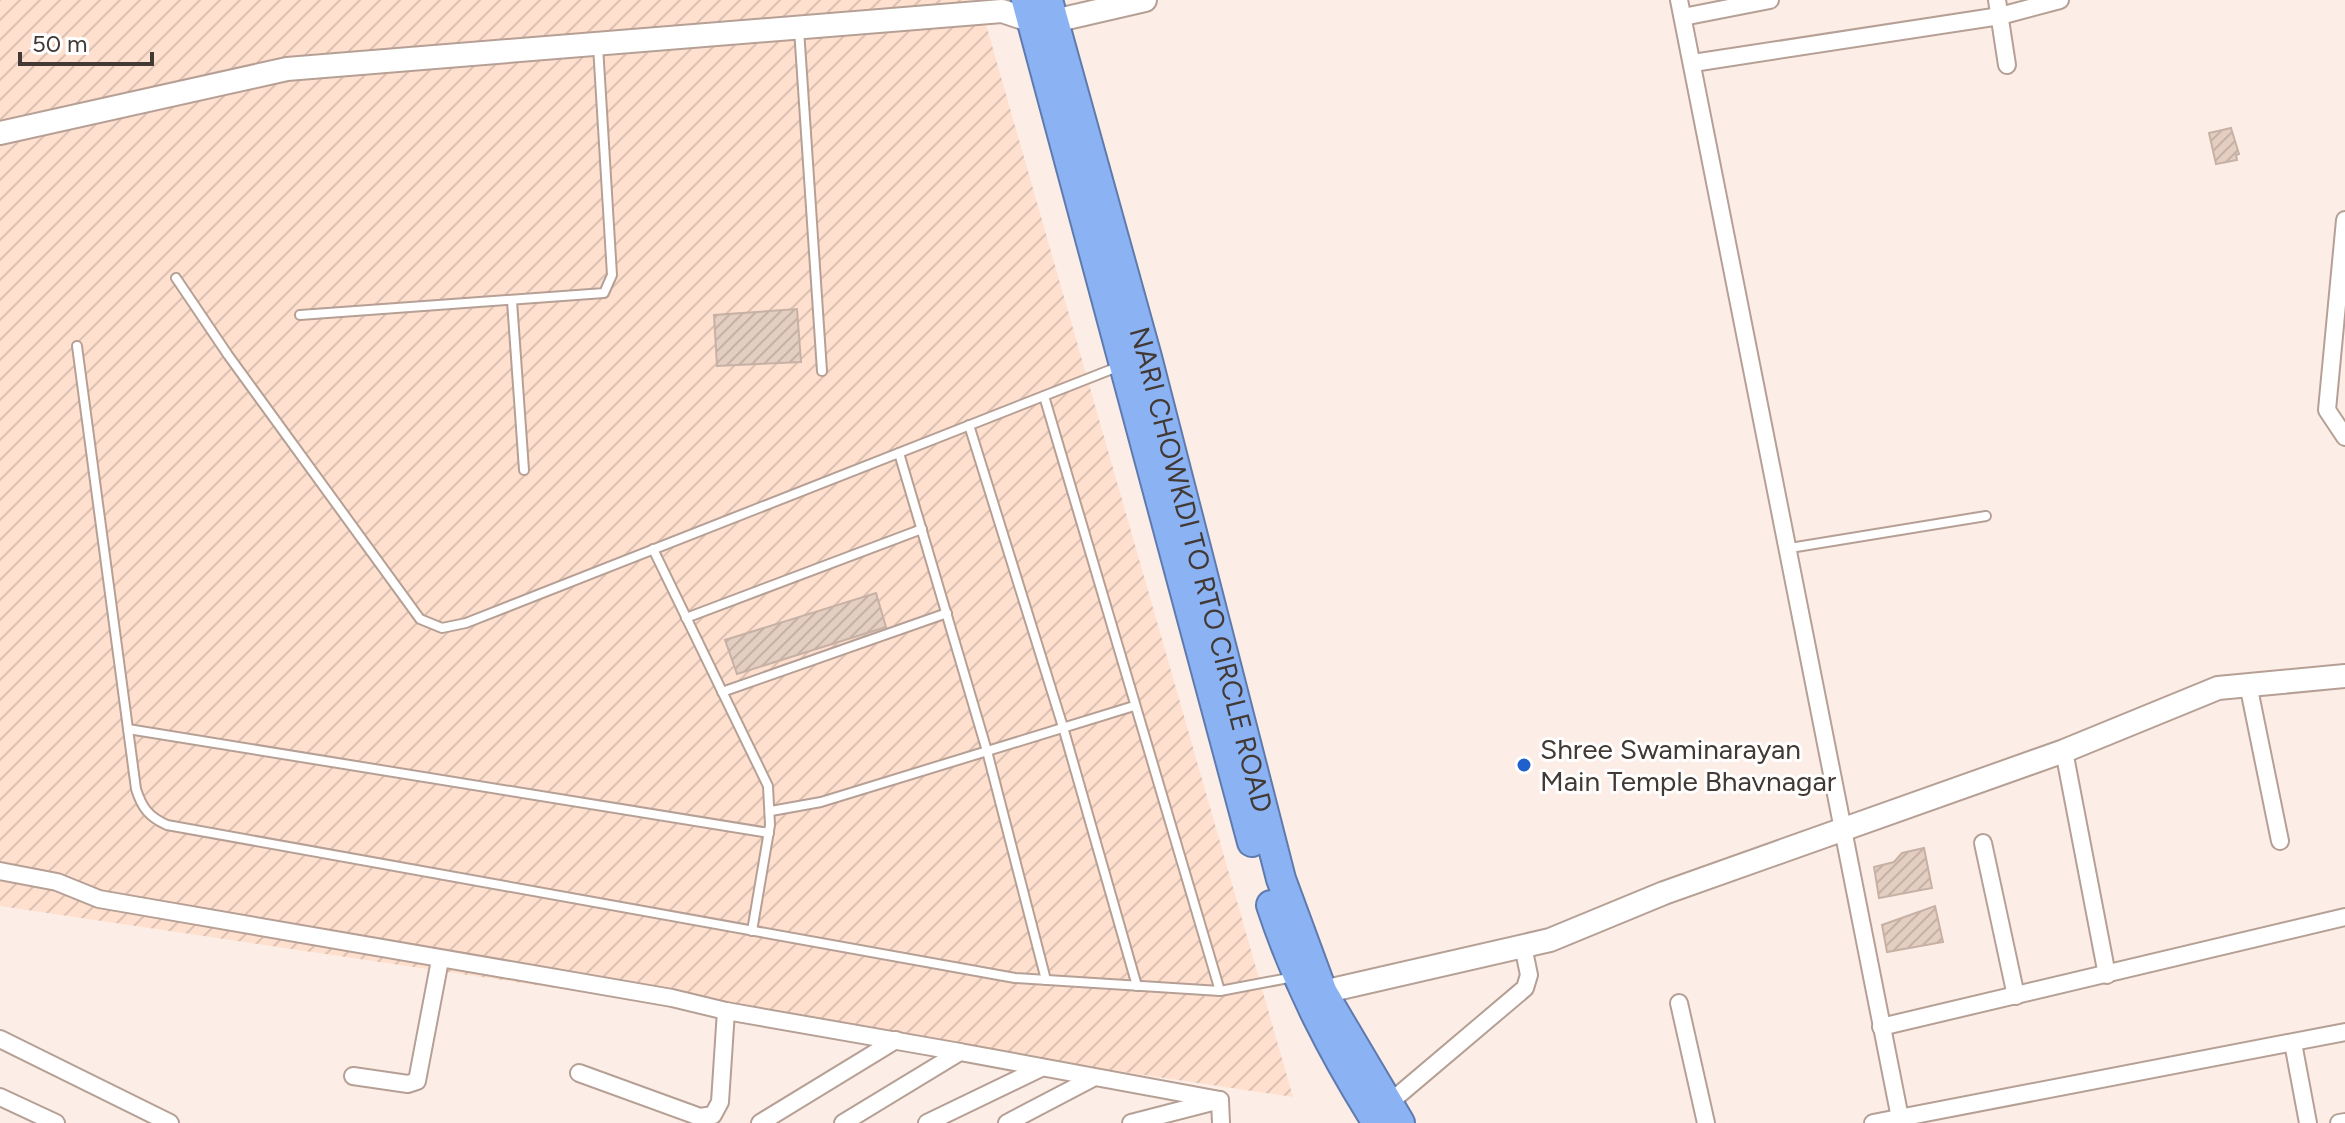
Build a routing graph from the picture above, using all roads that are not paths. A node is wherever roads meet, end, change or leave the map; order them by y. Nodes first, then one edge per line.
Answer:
1 (1145, 0) edge
2 (1770, 0) edge
3 (2060, 0) edge
4 (1681, 8) edge
5 (1999, 8) edge
6 (1030, 9) edge
7 (799, 29) junction
8 (598, 42) junction
9 (1693, 63) junction
10 (2007, 65) dead end
11 (0, 133) edge
12 (2345, 220) edge
13 (176, 278) dead end
14 (2341, 300) edge
15 (512, 301) junction
16 (300, 315) dead end
17 (77, 346) dead end
18 (1135, 361) junction
19 (822, 371) dead end
20 (1044, 396) junction
21 (969, 425) junction
22 (2345, 437) edge
23 (899, 453) junction
24 (524, 470) dead end
25 (1986, 516) dead end
26 (922, 529) junction
27 (1790, 548) junction
28 (653, 549) junction
29 (947, 613) junction
30 (686, 618) junction
31 (2345, 676) edge
32 (2248, 684) junction
33 (722, 692) junction
34 (1134, 706) junction
35 (1063, 727) junction
36 (128, 729) junction
37 (987, 751) junction
38 (2064, 751) junction
39 (771, 811) junction
40 (1843, 831) junction
41 (769, 833) junction
42 (2280, 841) dead end
43 (1983, 843) dead end
44 (0, 871) edge
45 (2345, 917) edge
46 (752, 931) junction
47 (1523, 946) junction
48 (440, 960) junction
49 (2107, 975) junction
50 (1046, 980) junction
51 (1310, 984) junction
52 (1137, 986) junction
53 (1220, 991) junction
54 (2016, 996) junction
55 (1679, 1003) dead end
56 (726, 1011) junction
57 (1881, 1027) junction
58 (2345, 1032) edge
59 (0, 1039) edge
60 (896, 1040) junction
61 (2293, 1043) junction
62 (960, 1052) junction
63 (1041, 1068) junction
64 (579, 1073) dead end
65 (353, 1076) dead end
66 (1093, 1078) junction
67 (0, 1097) edge
68 (1220, 1100) junction
69 (1378, 1118) edge
70 (1901, 1120) edge
71 (2345, 1122) edge
72 (56, 1123) edge
73 (170, 1123) edge
74 (760, 1123) edge
75 (843, 1123) edge
76 (927, 1123) edge
77 (1007, 1123) edge
78 (1131, 1123) edge
79 (1221, 1123) edge
80 (1706, 1123) edge
81 (1873, 1123) edge
82 (2308, 1123) edge
83 (2339, 1123) edge

1 - 6 street
2 - 4 street
3 - 5 street
4 - 9 street
5 - 9 street
5 - 10 street
6 - 7 street
6 - 18 highway, NARI CHOWKDI TO RTO CIRCLE ROAD
7 - 8 street
7 - 19 lane
8 - 11 street
8 - 15 lane
9 - 27 street
12 - 14 street
13 - 28 lane
14 - 22 street
15 - 16 lane
15 - 24 lane
17 - 36 lane
18 - 20 lane
18 - 51 highway, NARI CHOWKDI TO RTO CIRCLE ROAD
20 - 21 lane
20 - 34 lane
21 - 23 lane
21 - 35 lane
23 - 26 lane
23 - 28 lane
25 - 27 lane
26 - 29 lane
26 - 30 lane
27 - 40 street
28 - 30 lane
29 - 33 lane
29 - 37 lane
30 - 33 lane
31 - 32 street
32 - 38 street
32 - 42 street
33 - 39 lane
34 - 35 lane
34 - 53 lane
35 - 37 lane
35 - 52 lane
36 - 41 lane
36 - 46 lane
37 - 39 lane
37 - 50 lane
38 - 40 street
38 - 49 street
39 - 41 lane
40 - 47 street
40 - 57 street
41 - 46 lane
43 - 54 street
44 - 48 street
45 - 49 street
46 - 50 lane
47 - 51 street
47 - 69 street
48 - 56 street
48 - 65 street
49 - 54 street
50 - 52 lane
51 - 53 lane
51 - 69 highway, NARI CHOWKDI TO RTO CIRCLE ROAD
52 - 53 lane
54 - 57 street
55 - 80 street
56 - 60 street
56 - 64 street
57 - 70 street
58 - 61 street
59 - 73 street
60 - 62 street
60 - 74 street
61 - 70 street
61 - 82 street
62 - 63 street
62 - 75 street
63 - 66 street
63 - 76 street
66 - 68 street
66 - 77 street
67 - 72 street
68 - 78 street
68 - 79 street
70 - 81 street
71 - 83 street

